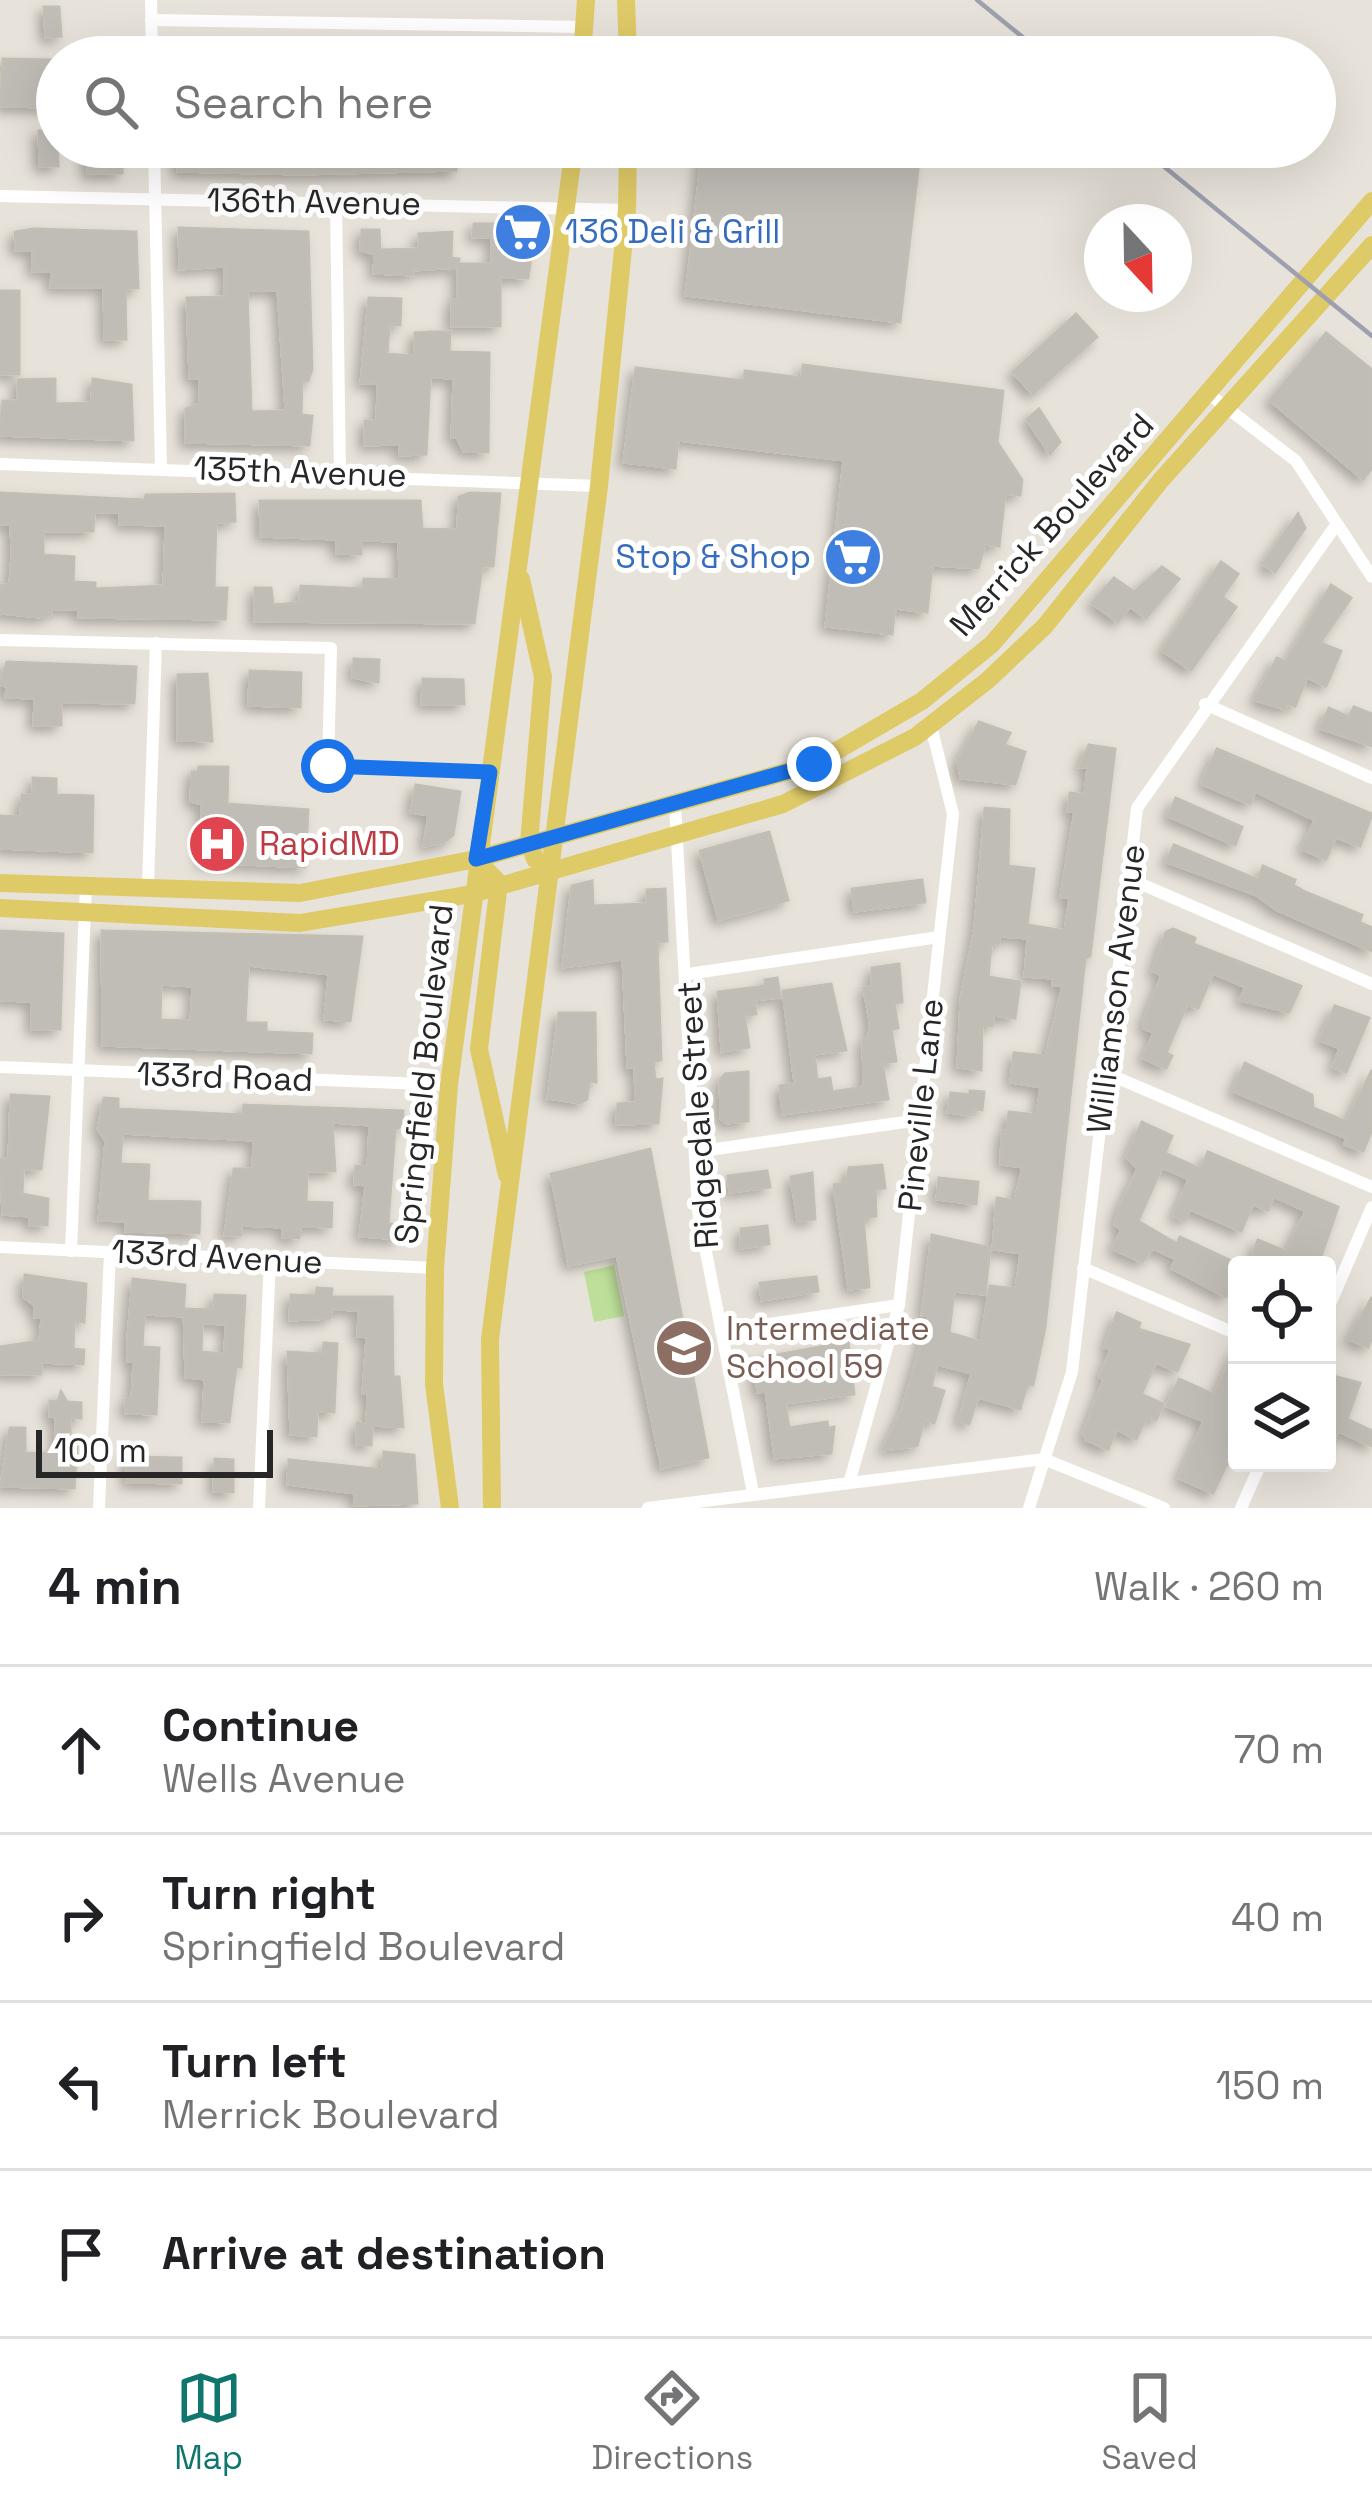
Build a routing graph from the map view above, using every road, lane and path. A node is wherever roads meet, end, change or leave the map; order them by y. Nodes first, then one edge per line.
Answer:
1 (151, 0) edge
2 (586, 0) edge
3 (626, 0) edge
4 (151, 20) junction
5 (585, 27) junction
6 (151, 36) edge
7 (584, 36) edge
8 (627, 36) edge
9 (155, 168) edge
10 (572, 168) edge
11 (628, 168) edge
12 (0, 196) edge
13 (156, 200) junction
14 (1372, 201) edge
15 (336, 202) junction
16 (568, 208) junction
17 (627, 210) junction
18 (1372, 245) edge
19 (1209, 394) junction
20 (1228, 407) junction
21 (0, 464) edge
22 (161, 469) junction
23 (340, 473) junction
24 (532, 480) junction
25 (599, 486) junction
26 (1336, 525) junction
27 (519, 571) junction
28 (1372, 577) edge
29 (0, 640) edge
30 (156, 644) junction
31 (1205, 704) junction
32 (932, 726) junction
33 (490, 772) junction
34 (1372, 778) edge
35 (675, 806) junction
36 (676, 835) junction
37 (552, 836) junction
38 (529, 843) junction
39 (476, 859) junction
40 (548, 868) junction
41 (1132, 880) junction
42 (0, 883) edge
43 (86, 884) junction
44 (499, 884) junction
45 (148, 886) junction
46 (472, 894) junction
47 (0, 908) edge
48 (85, 910) junction
49 (939, 937) junction
50 (688, 974) junction
51 (1372, 984) edge
52 (0, 1067) edge
53 (78, 1071) junction
54 (1106, 1073) junction
55 (449, 1085) junction
56 (919, 1120) junction
57 (695, 1152) junction
58 (509, 1185) junction
59 (1372, 1187) edge
60 (1372, 1207) edge
61 (0, 1247) edge
62 (70, 1251) junction
63 (110, 1252) junction
64 (270, 1260) junction
65 (435, 1268) junction
66 (1083, 1268) junction
67 (1336, 1290) edge
68 (899, 1305) junction
69 (721, 1330) junction
70 (1228, 1330) edge
71 (1043, 1460) junction
72 (1257, 1472) edge
73 (850, 1480) junction
74 (753, 1493) junction
75 (100, 1508) edge
76 (259, 1508) edge
77 (450, 1508) edge
78 (492, 1508) edge
79 (648, 1508) edge
80 (1029, 1508) edge
81 (1164, 1508) edge
82 (1241, 1508) edge

1 - 4 street
2 - 5 main road
3 - 8 main road
4 - 5 street
4 - 6 street
5 - 7 main road
9 - 13 street
10 - 16 main road, Springfield Boulevard
11 - 17 main road
12 - 13 street, 136th Avenue
13 - 15 street, 136th Avenue
13 - 22 street
14 - 19 main road, Merrick Boulevard
15 - 16 street, 136th Avenue
15 - 23 street
16 - 17 street, 136th Avenue
16 - 24 main road, Springfield Boulevard
17 - 25 main road
18 - 20 main road, Merrick Boulevard
19 - 20 street
19 - 35 main road, Merrick Boulevard
20 - 26 street
20 - 32 main road, Merrick Boulevard
21 - 22 street, 135th Avenue
22 - 23 street, 135th Avenue
23 - 24 street, 135th Avenue
24 - 25 street, 135th Avenue
24 - 27 main road, Springfield Boulevard
25 - 37 main road
26 - 28 street
26 - 31 street, Williamson Avenue
27 - 33 main road, Springfield Boulevard
27 - 38 main road
29 - 30 street
30 - 33 street
30 - 45 street
31 - 34 street
31 - 41 street, Williamson Avenue
32 - 36 main road, Merrick Boulevard
32 - 49 street, Pineville Lane
33 - 39 main road, Springfield Boulevard
35 - 36 street, Ridgedale Street
35 - 37 main road, Merrick Boulevard
36 - 40 main road, Merrick Boulevard
36 - 50 street, Ridgedale Street
37 - 38 main road, Merrick Boulevard
37 - 40 main road
38 - 39 main road, Merrick Boulevard
38 - 40 main road
39 - 44 main road
39 - 45 main road, Merrick Boulevard
39 - 46 main road, Springfield Boulevard
40 - 44 main road, Merrick Boulevard
40 - 58 main road
41 - 51 street
41 - 54 street, Williamson Avenue
42 - 43 main road, Merrick Boulevard
43 - 45 main road, Merrick Boulevard
43 - 48 street
44 - 46 main road, Merrick Boulevard
44 - 58 main road
46 - 48 main road, Merrick Boulevard
46 - 55 main road, Springfield Boulevard
47 - 48 main road, Merrick Boulevard
48 - 53 street
49 - 50 street
49 - 56 street, Pineville Lane
50 - 57 street, Ridgedale Street
52 - 53 street, 133rd Road
53 - 55 street, 133rd Road
53 - 62 street
54 - 59 street
54 - 66 street, Williamson Avenue
55 - 65 main road, Springfield Boulevard
56 - 57 street
56 - 68 street, Pineville Lane
57 - 69 street, Ridgedale Street
58 - 78 main road
60 - 67 street
61 - 62 street, 133rd Avenue
62 - 63 street, 133rd Avenue
63 - 64 street, 133rd Avenue
63 - 75 street
64 - 65 street, 133rd Avenue
64 - 76 street
65 - 77 main road, Springfield Boulevard
66 - 70 street
66 - 71 street, Williamson Avenue
68 - 69 street
68 - 73 street, Pineville Lane
69 - 74 street, Ridgedale Street
71 - 73 street
71 - 80 street, Williamson Avenue
71 - 81 street
72 - 82 street
73 - 74 street
74 - 79 street

